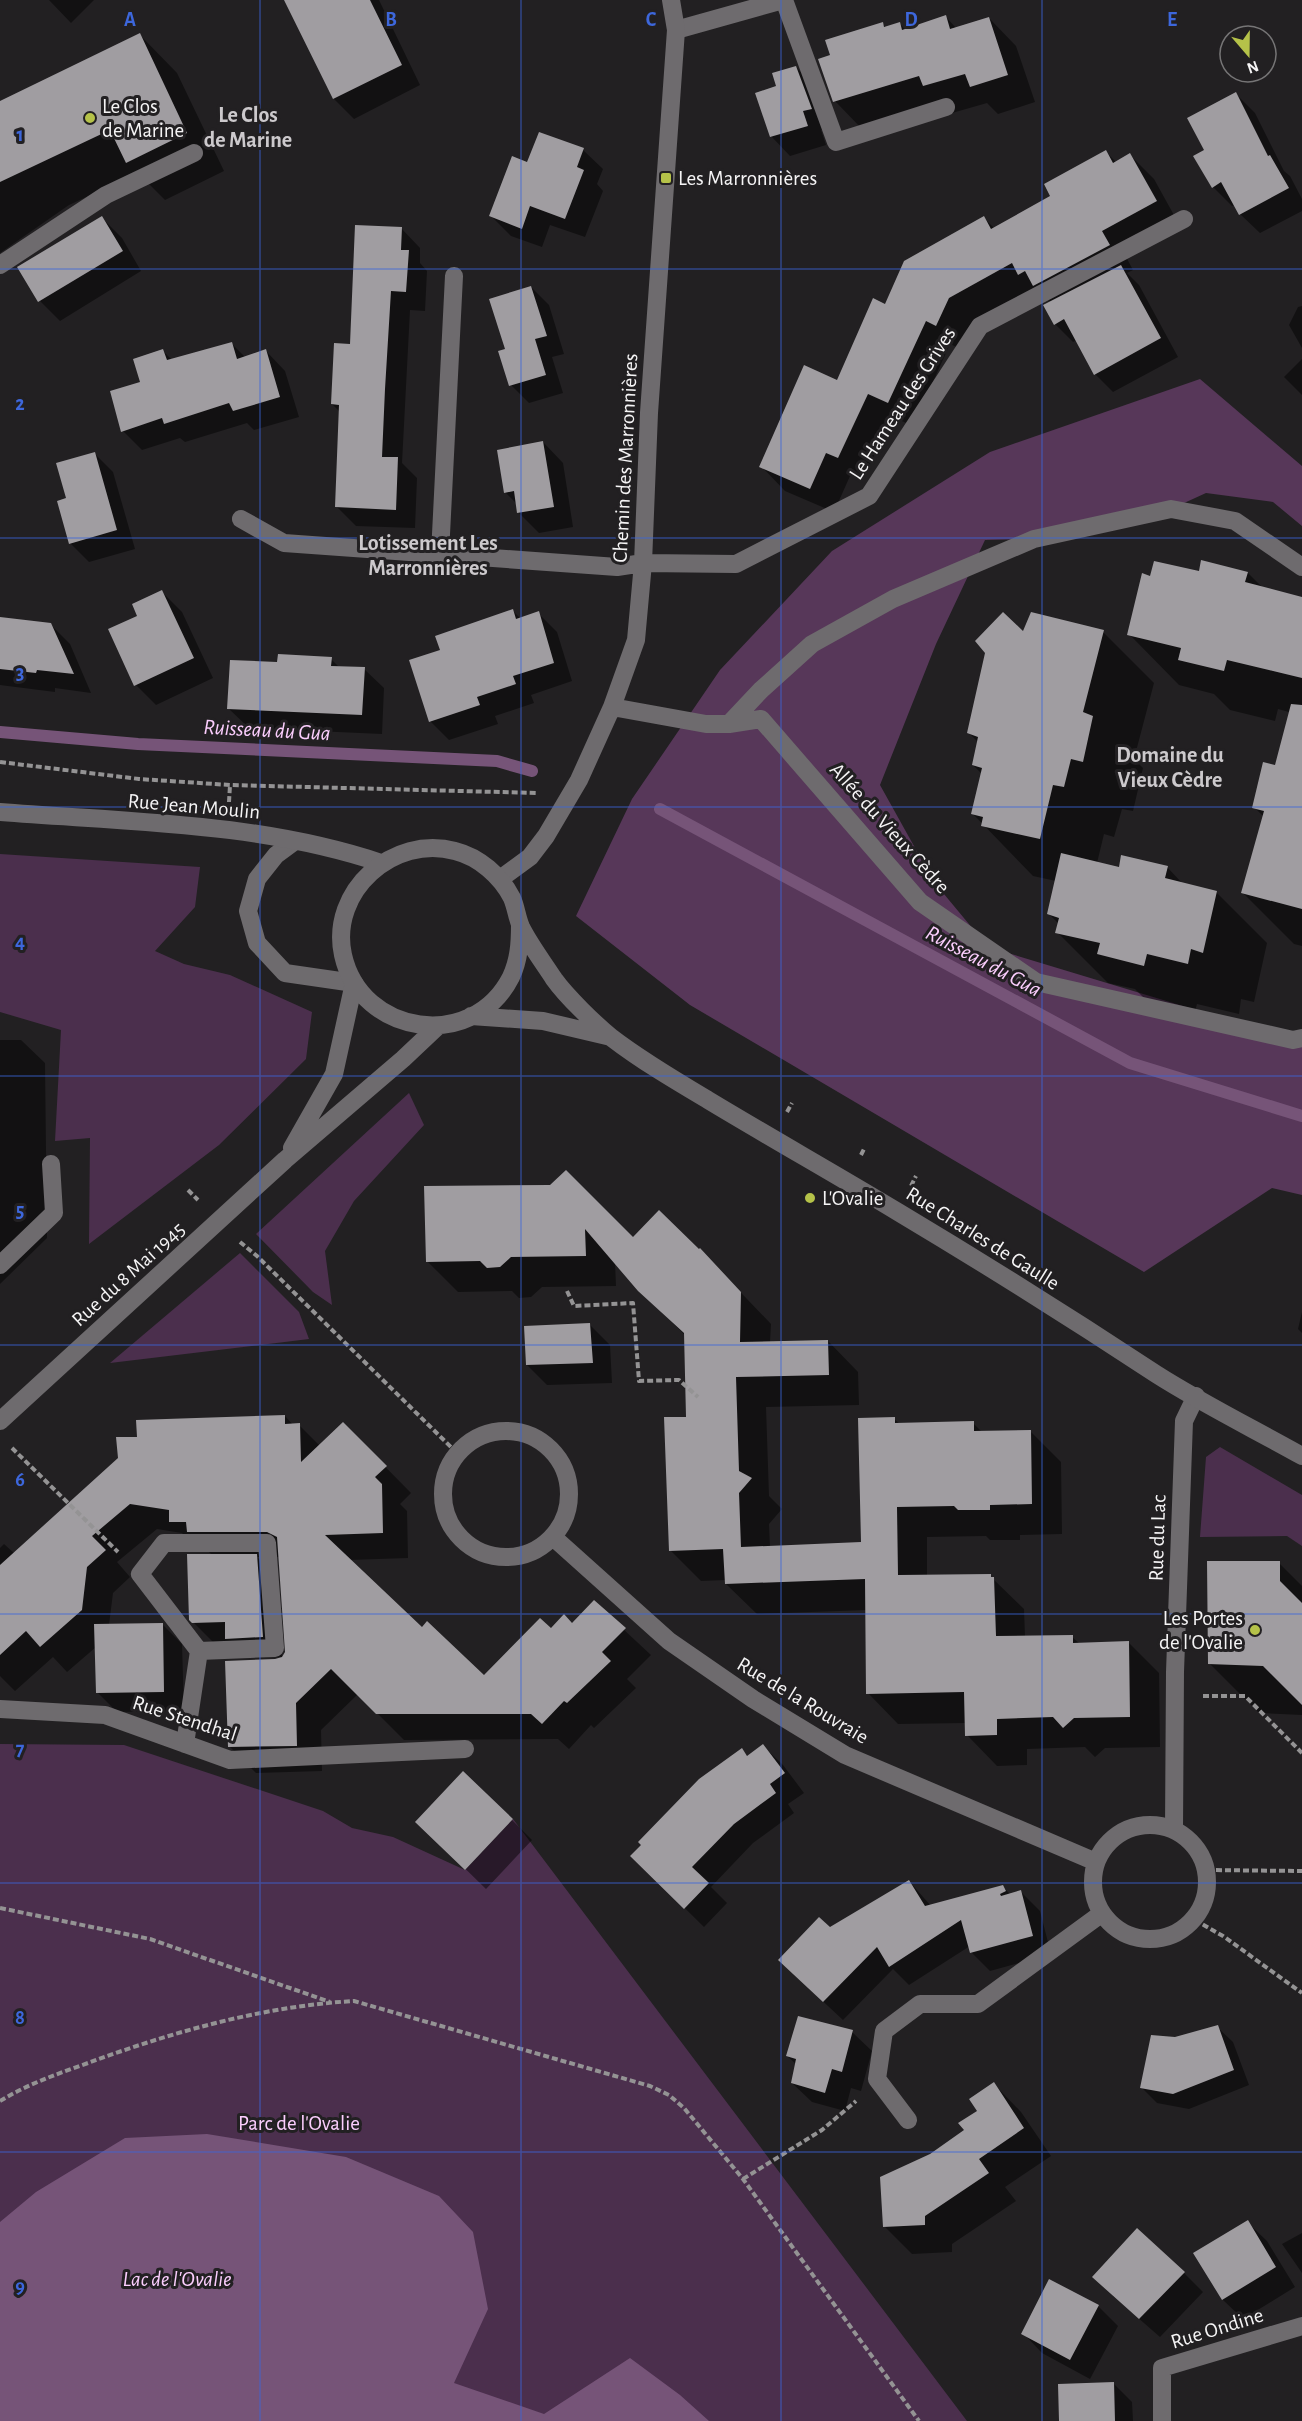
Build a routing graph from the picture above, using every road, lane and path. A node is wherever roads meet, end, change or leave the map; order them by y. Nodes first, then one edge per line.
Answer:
1 (671, 0) edge
2 (784, 0) edge
3 (676, 30) junction
4 (946, 107) dead end
5 (194, 153) dead end
6 (1184, 219) dead end
7 (0, 266) edge
8 (453, 276) dead end
9 (241, 519) dead end
10 (440, 554) junction
11 (643, 563) junction
12 (1302, 567) edge
13 (612, 707) junction
14 (729, 724) junction
15 (0, 762) edge
16 (230, 785) junction
17 (537, 793) dead end
18 (229, 802) dead end
19 (0, 812) edge
20 (295, 841) junction
21 (381, 863) junction
22 (500, 879) junction
23 (520, 925) junction
24 (354, 983) junction
25 (471, 1016) junction
26 (438, 1026) junction
27 (611, 1037) junction
28 (1302, 1038) edge
29 (285, 1160) junction
30 (51, 1164) dead end
31 (238, 1241) dead end
32 (0, 1265) edge
33 (567, 1291) dead end
34 (1196, 1396) junction
35 (698, 1397) dead end
36 (0, 1421) edge
37 (5, 1441) dead end
38 (457, 1453) junction
39 (1302, 1456) edge
40 (553, 1537) junction
41 (140, 1574) junction
42 (199, 1651) junction
43 (1175, 1696) junction
44 (0, 1709) edge
45 (185, 1744) junction
46 (465, 1749) dead end
47 (1302, 1753) edge
48 (1174, 1829) junction
49 (1095, 1862) junction
50 (1207, 1870) junction
51 (1302, 1870) edge
52 (0, 1908) edge
53 (1101, 1914) junction
54 (1195, 1920) junction
55 (1302, 1993) edge
56 (331, 2002) junction
57 (877, 2079) junction
58 (0, 2101) edge
59 (908, 2120) dead end
60 (743, 2179) junction
61 (1302, 2326) edge
62 (919, 2421) edge
63 (1162, 2421) edge

1 - 3 street, Chemin des Marronnières
2 - 3 street
2 - 4 street
3 - 11 street, Chemin des Marronnières
5 - 7 street
6 - 11 street, Le Hameau des Grives
8 - 10 street
9 - 10 street
10 - 11 street
11 - 13 street, Chemin des Marronnières
12 - 14 street
13 - 14 street, Allée du Vieux Cèdre
13 - 22 street, Chemin des Marronnières
14 - 28 street, Allée du Vieux Cèdre
15 - 16 path
16 - 17 path
16 - 18 path
19 - 20 street, Rue Jean Moulin
20 - 21 street, Rue Jean Moulin
20 - 24 street
21 - 22 street
21 - 24 street
22 - 23 street
23 - 25 street
23 - 27 street, Rue Charles de Gaulle
24 - 26 street
24 - 29 street, Rue du 8 Mai 1945
25 - 26 street
25 - 27 street, Rue Charles de Gaulle
26 - 29 street, Rue du 8 Mai 1945
27 - 34 street, Rue Charles de Gaulle
29 - 36 street, Rue du 8 Mai 1945
30 - 32 street
31 - 38 path
33 - 35 path
34 - 39 street, Rue Charles de Gaulle
34 - 43 street, Rue du Lac
37 - 41 path
38 - 40 street
38 - 40 street
40 - 49 street, Rue de la Rouvraie
41 - 42 street
41 - 42 street
42 - 45 street
43 - 47 path
43 - 48 street, Rue du Lac
44 - 45 street, Rue Stendhal
45 - 46 street, Rue Stendhal
48 - 49 street
48 - 50 street
49 - 53 street
50 - 51 path
50 - 54 street
52 - 56 path
53 - 54 street
53 - 57 street
54 - 55 path
56 - 58 path
56 - 60 path
57 - 59 street
57 - 60 path
60 - 62 path
61 - 63 street, Rue Ondine

